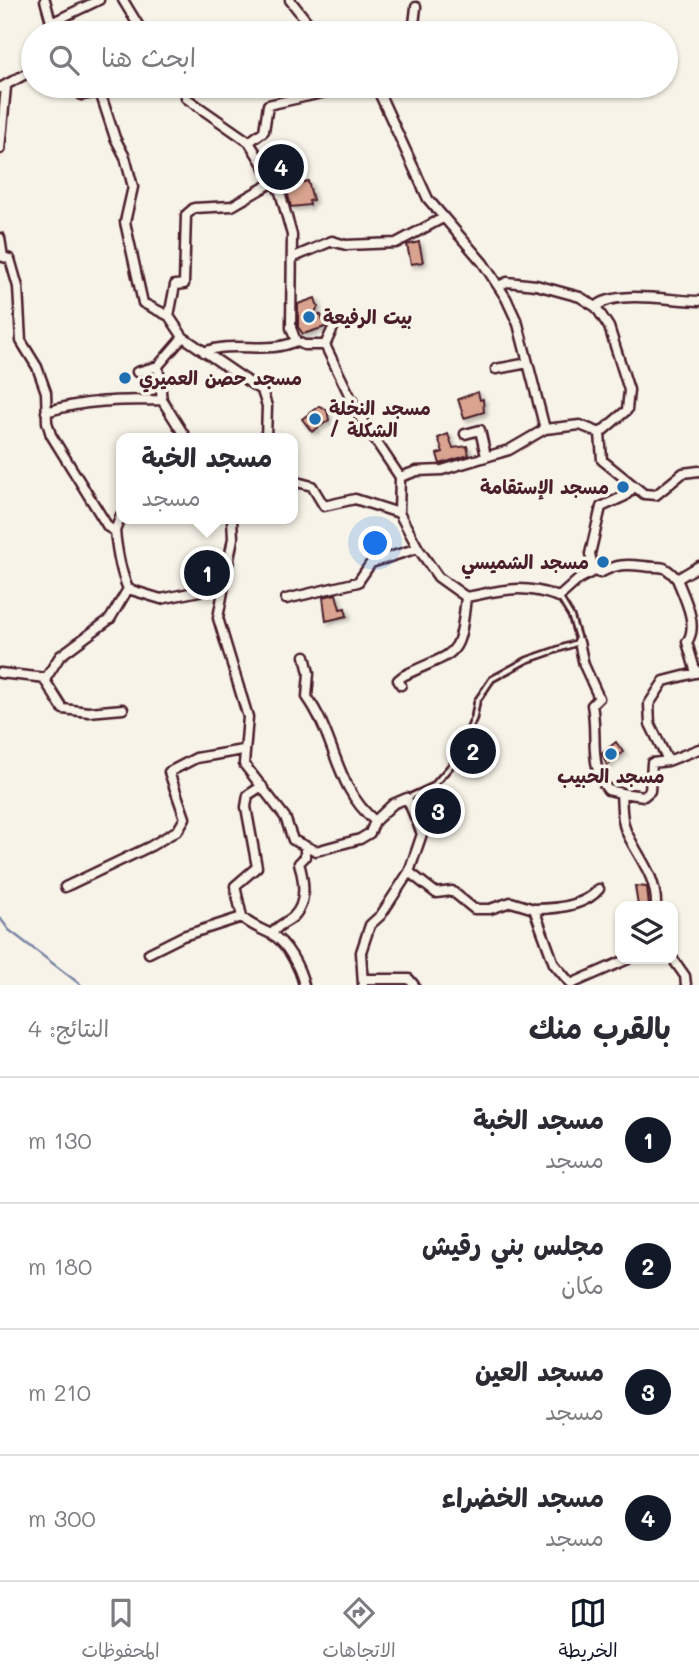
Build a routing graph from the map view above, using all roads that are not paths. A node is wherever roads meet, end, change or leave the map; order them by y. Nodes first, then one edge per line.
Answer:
1 (45, 0) edge
2 (99, 0) edge
3 (123, 0) edge
4 (290, 0) edge
5 (416, 6) dead end
6 (53, 21) edge
7 (55, 21) edge
8 (136, 21) edge
9 (307, 21) edge
10 (414, 21) edge
11 (21, 78) edge
12 (3, 88) edge
13 (102, 98) edge
14 (186, 98) edge
15 (299, 98) edge
16 (381, 98) edge
17 (249, 142) junction
18 (0, 149) edge
19 (275, 181) junction
20 (443, 218) junction
21 (0, 238) edge
22 (294, 257) junction
23 (499, 286) junction
24 (699, 300) edge
25 (596, 307) junction
26 (169, 316) junction
27 (334, 326) dead end
28 (183, 337) junction
29 (296, 341) junction
30 (325, 345) junction
31 (204, 352) junction
32 (528, 363) junction
33 (159, 366) junction
34 (496, 369) dead end
35 (137, 372) dead end
36 (162, 400) junction
37 (46, 412) junction
38 (545, 429) junction
39 (183, 433) edge
40 (266, 433) edge
41 (600, 433) junction
42 (466, 434) dead end
43 (486, 456) junction
44 (699, 471) edge
45 (400, 477) junction
46 (298, 482) edge
47 (634, 487) junction
48 (399, 513) junction
49 (118, 524) edge
50 (232, 524) edge
51 (116, 531) junction
52 (418, 548) junction
53 (699, 566) edge
54 (594, 571) junction
55 (677, 579) junction
56 (223, 586) junction
57 (128, 589) junction
58 (466, 597) junction
59 (559, 597) junction
60 (286, 599) dead end
61 (579, 642) junction
62 (304, 656) dead end
63 (697, 672) edge
64 (0, 673) edge
65 (44, 680) junction
66 (401, 685) dead end
67 (122, 709) dead end
68 (699, 749) edge
69 (243, 750) junction
70 (668, 761) junction
71 (262, 786) junction
72 (621, 793) junction
73 (407, 797) junction
74 (375, 821) junction
75 (305, 847) junction
76 (409, 873) junction
77 (65, 887) dead end
78 (599, 889) dead end
79 (656, 901) edge
80 (534, 909) junction
81 (242, 917) junction
82 (272, 934) junction
83 (149, 953) dead end
84 (617, 964) edge
85 (676, 964) edge
86 (364, 982) edge
87 (304, 985) edge
88 (414, 985) edge
89 (571, 985) edge
90 (686, 985) edge

1 - 6 street
2 - 7 street
3 - 8 street
4 - 9 street
5 - 10 street
11 - 12 street
12 - 18 street
13 - 26 street
14 - 17 street
15 - 17 street
16 - 20 street
17 - 19 street
19 - 22 street
19 - 26 street
20 - 22 street
20 - 23 street
21 - 37 street
22 - 29 street
23 - 25 street
23 - 32 street
24 - 25 street
25 - 41 street
26 - 28 street
27 - 30 street
28 - 31 street
28 - 33 street
29 - 30 street
29 - 31 street
30 - 45 street
31 - 40 street
32 - 34 street
32 - 38 street
33 - 35 street
33 - 36 street
36 - 37 street
36 - 39 street
37 - 51 street
38 - 41 street
38 - 43 street
41 - 47 street
42 - 43 street
43 - 45 street
44 - 47 street
45 - 48 street
46 - 48 street
47 - 54 street
48 - 52 street
49 - 51 street
50 - 56 street
51 - 57 street
52 - 58 street
52 - 60 street
53 - 55 street
54 - 55 street
54 - 59 street
55 - 63 street
56 - 57 street
56 - 69 street
57 - 65 street
58 - 59 street
58 - 66 street
59 - 61 lane
61 - 72 street
61 - 73 lane
62 - 74 street
63 - 70 street
64 - 65 street
65 - 67 street
68 - 70 street
69 - 71 street
69 - 77 street
70 - 72 street
71 - 75 street
71 - 81 street
72 - 79 street
73 - 74 street
73 - 76 street
74 - 75 street
75 - 82 street
76 - 80 street
76 - 86 street
78 - 80 street
80 - 89 street
81 - 82 street
81 - 83 street
82 - 87 street
84 - 89 street
85 - 90 street
86 - 88 street

